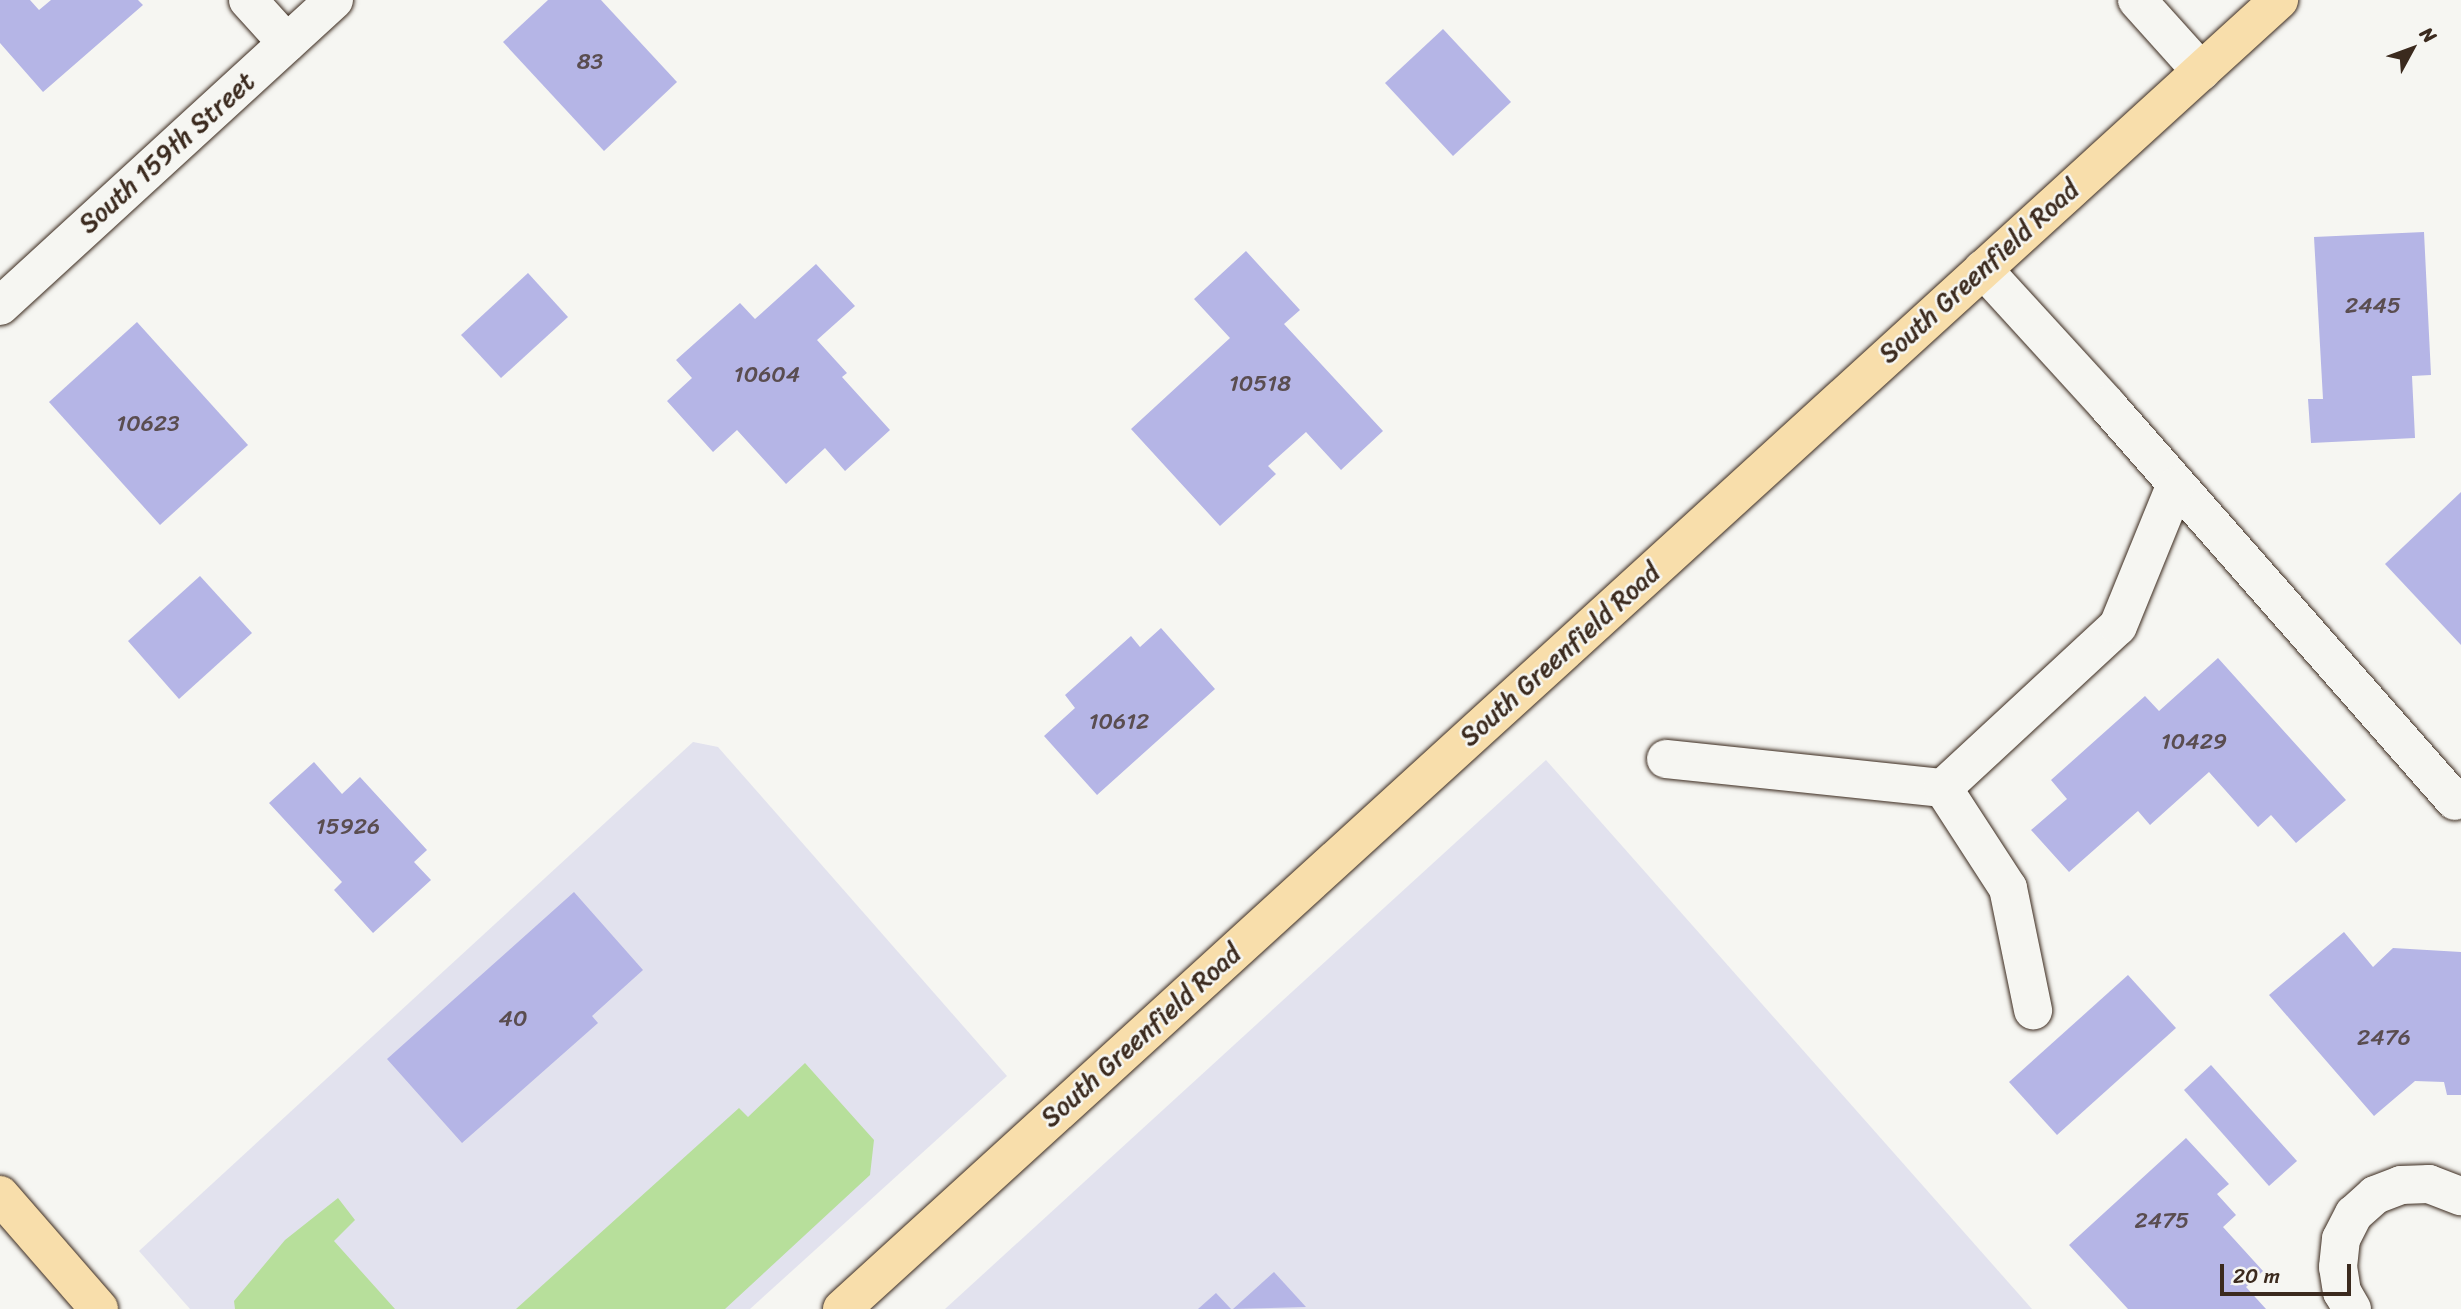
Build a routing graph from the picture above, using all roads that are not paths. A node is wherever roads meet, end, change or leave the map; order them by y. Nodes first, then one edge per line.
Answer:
1 (248, 0) edge
2 (334, 0) edge
3 (2137, 0) edge
4 (2278, 0) edge
5 (287, 43) junction
6 (2201, 71) junction
7 (1983, 270) junction
8 (0, 306) edge
9 (2175, 486) junction
10 (1666, 759) dead end
11 (1943, 788) junction
12 (2455, 801) dead end
13 (2033, 1010) dead end
14 (0, 1195) edge
15 (2461, 1196) edge
16 (99, 1309) edge
17 (842, 1309) edge
18 (2352, 1309) edge

1 - 5 street
2 - 5 street, South 159th Street
3 - 6 street
4 - 6 main road, South Greenfield Road
5 - 8 street, South 159th Street
6 - 7 main road, South Greenfield Road
7 - 9 street
7 - 17 main road, South Greenfield Road
9 - 11 street
9 - 12 street
10 - 11 street
11 - 13 street
14 - 16 main road
15 - 18 street

